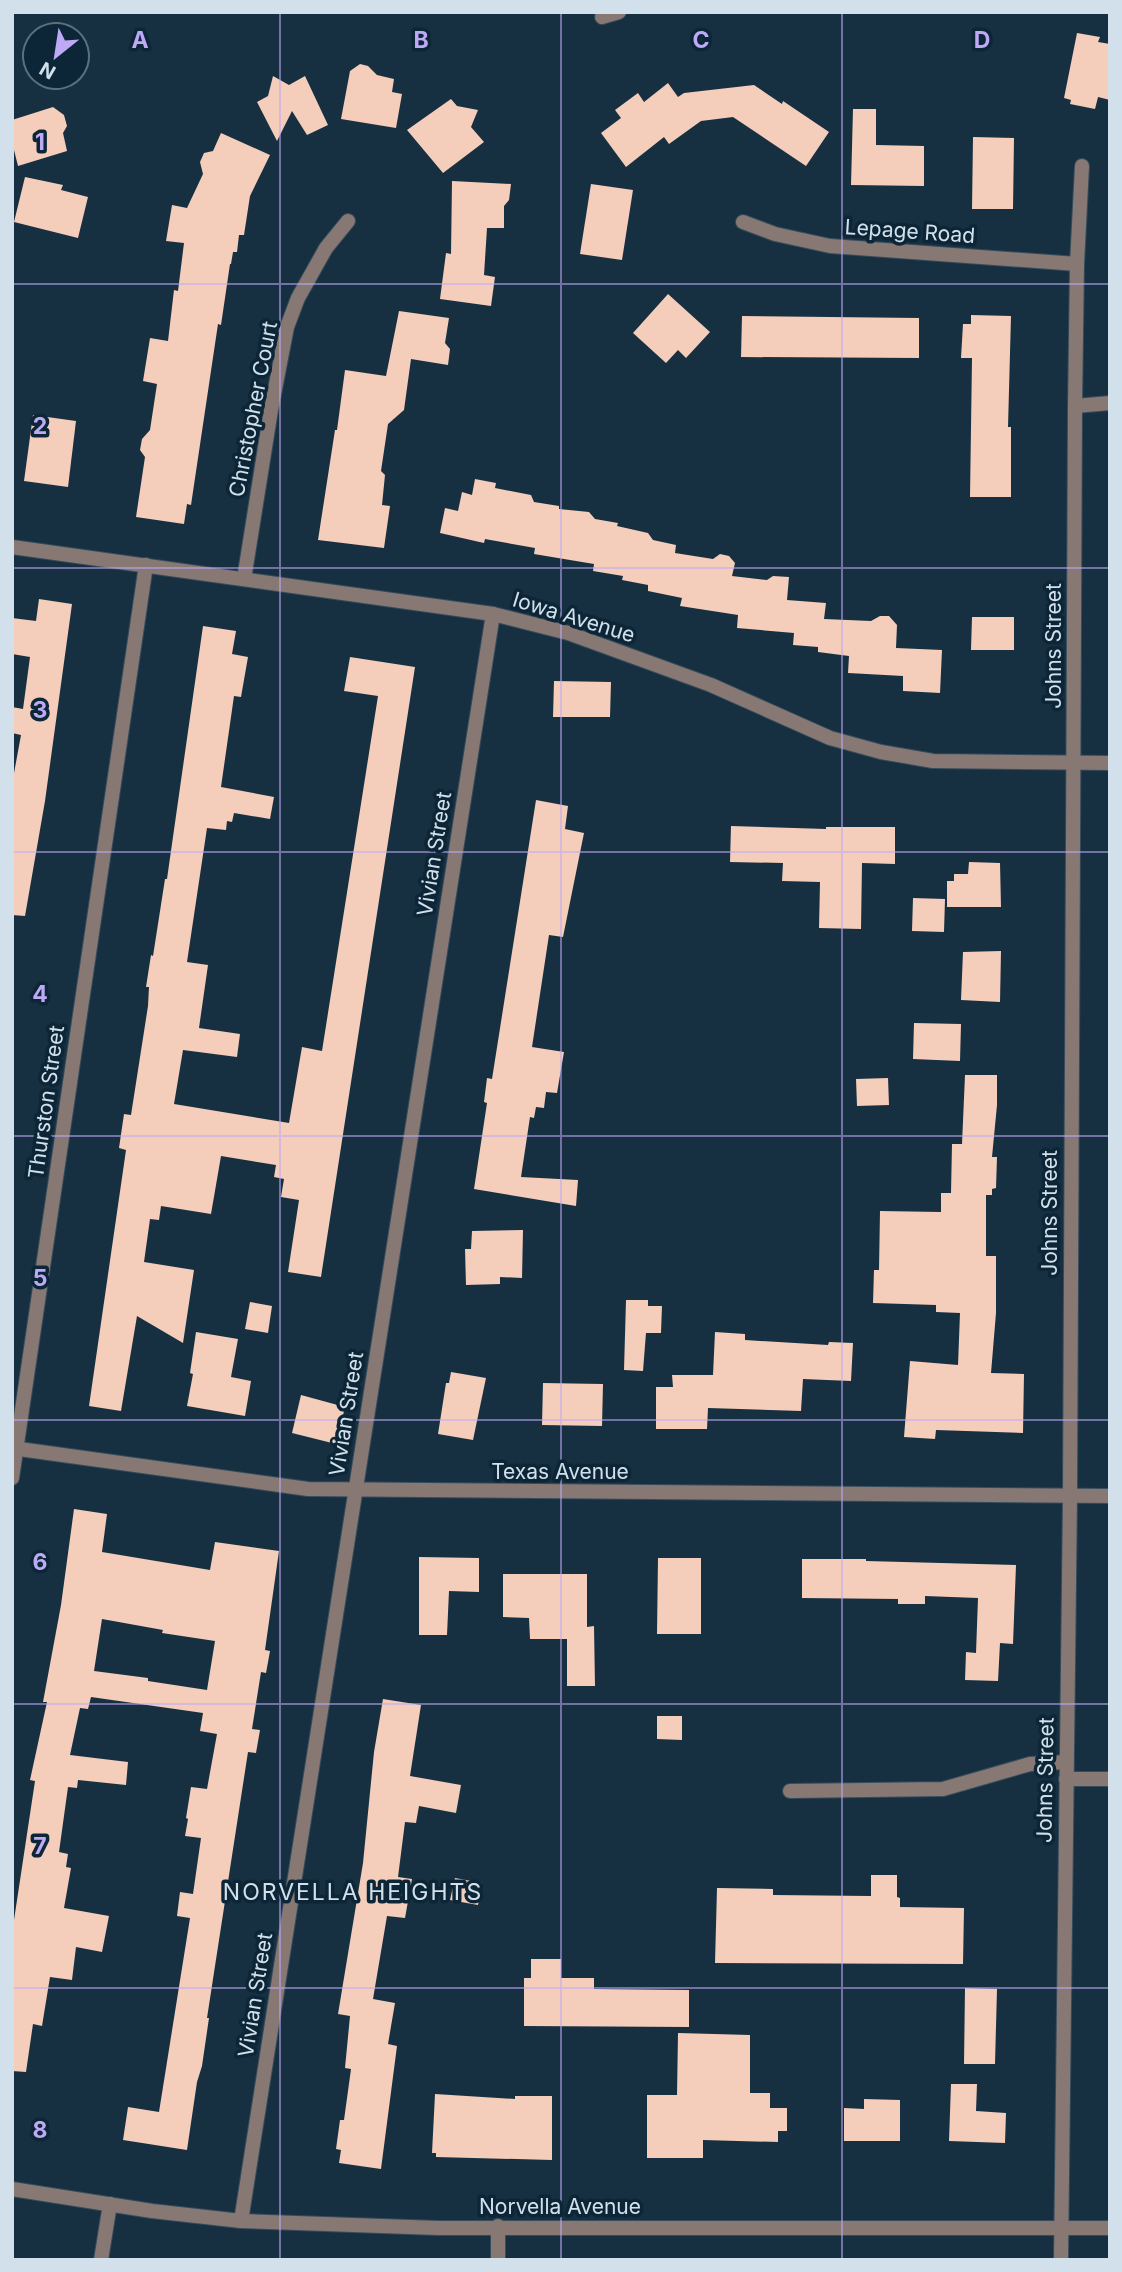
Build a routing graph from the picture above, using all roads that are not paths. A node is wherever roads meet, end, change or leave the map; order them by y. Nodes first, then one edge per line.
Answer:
1 (619, 12) edge
2 (602, 17) dead end
3 (1082, 166) dead end
4 (348, 221) dead end
5 (743, 222) dead end
6 (1077, 264) junction
7 (1110, 403) edge
8 (1075, 406) junction
9 (12, 547) edge
10 (146, 565) junction
11 (244, 579) junction
12 (493, 614) junction
13 (1074, 763) junction
14 (1110, 763) edge
15 (14, 1449) edge
16 (12, 1478) edge
17 (356, 1491) junction
18 (1070, 1496) junction
19 (1110, 1496) edge
20 (1066, 1762) junction
21 (1066, 1779) junction
22 (1110, 1779) edge
23 (790, 1791) dead end
24 (12, 2189) edge
25 (110, 2204) junction
26 (241, 2221) junction
27 (498, 2226) junction
28 (1062, 2228) junction
29 (1110, 2228) edge
30 (101, 2260) edge
31 (498, 2260) edge
32 (1061, 2260) edge

1 - 2 street
3 - 6 street, Johns Street
4 - 11 street, Christopher Court
5 - 6 street, Lepage Road
6 - 8 street, Johns Street
7 - 8 street
8 - 13 street, Johns Street
9 - 10 street, Iowa Avenue
10 - 11 street, Iowa Avenue
10 - 15 street, Thurston Street
11 - 12 street, Iowa Avenue
12 - 13 street, Iowa Avenue
12 - 17 street, Vivian Street
13 - 14 street, Iowa Avenue
13 - 18 street, Johns Street
15 - 16 street, Thurston Street
15 - 17 street, Texas Avenue
17 - 18 street, Texas Avenue
17 - 26 street, Vivian Street
18 - 19 street, Texas Avenue
18 - 20 street, Johns Street
20 - 21 street, Johns Street
20 - 23 street
21 - 22 street
21 - 28 street, Johns Street
24 - 25 street, Norvella Avenue
25 - 26 street, Norvella Avenue
25 - 30 street
26 - 27 street, Norvella Avenue
27 - 28 street, Norvella Avenue
27 - 31 street
28 - 29 street, Norvella Avenue
28 - 32 street, Johns Street

